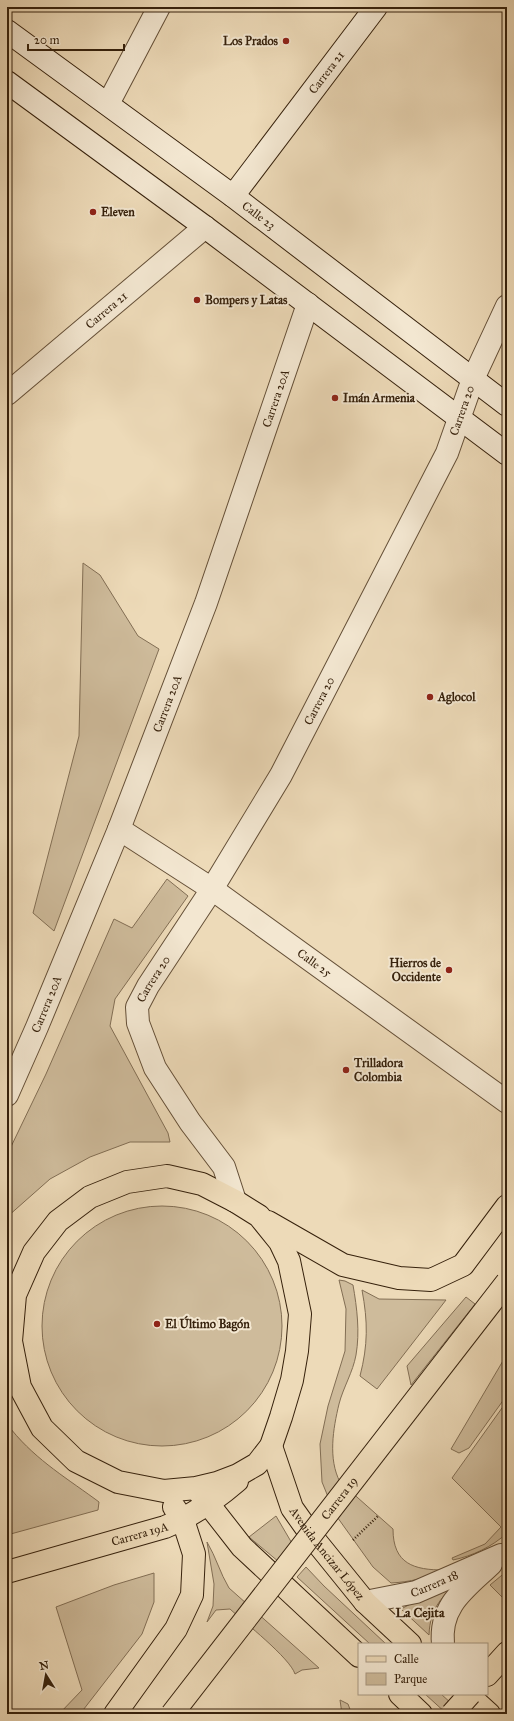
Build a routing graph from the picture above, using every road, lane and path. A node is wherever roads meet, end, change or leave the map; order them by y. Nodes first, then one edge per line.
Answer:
1 (159, 7) edge
2 (376, 7) edge
3 (7, 31) edge
4 (7, 82) edge
5 (108, 104) junction
6 (233, 196) junction
7 (205, 227) junction
8 (308, 304) junction
9 (507, 306) edge
10 (473, 379) junction
11 (7, 394) edge
12 (507, 405) edge
13 (459, 418) junction
14 (507, 454) edge
15 (119, 829) junction
16 (212, 889) junction
17 (7, 1095) edge
18 (507, 1102) edge
19 (235, 1201) junction
20 (507, 1206) edge
21 (259, 1216) junction
22 (34, 1252) junction
23 (507, 1282) edge
24 (7, 1285) edge
25 (271, 1446) junction
26 (164, 1491) junction
27 (202, 1496) junction
28 (378, 1516) dead end
29 (183, 1520) junction
30 (353, 1540) dead end
31 (504, 1552) edge
32 (7, 1572) edge
33 (365, 1602) junction
34 (409, 1643) edge
35 (443, 1643) edge
36 (507, 1653) edge
37 (358, 1655) edge
38 (488, 1674) edge
39 (401, 1695) edge
40 (468, 1695) edge
41 (469, 1695) edge
42 (115, 1714) edge
43 (172, 1714) edge
44 (421, 1714) edge
45 (452, 1714) edge
46 (489, 1714) edge

1 - 5 street
2 - 6 street, Carrera 21
3 - 5 street, Calle 23
4 - 7 street
5 - 6 street, Calle 23
6 - 10 street, Calle 23
7 - 8 street
7 - 11 street, Carrera 21
8 - 13 street
8 - 15 street, Carrera 20A
9 - 10 street
10 - 12 street, Calle 23
10 - 13 street, Carrera 20
13 - 14 street
13 - 16 street, Carrera 20
15 - 16 street, Calle 25
15 - 17 street, Carrera 20A
16 - 18 street, Calle 25
16 - 19 street, Carrera 20
19 - 21 main road
19 - 22 main road
20 - 21 main road
21 - 25 main road
22 - 24 main road
22 - 26 main road
23 - 43 main road, Carrera 19, bridge
25 - 27 main road
25 - 33 main road, Avenida Ancizar López
26 - 27 main road
26 - 29 main road
27 - 29 main road, Carrera 19A
27 - 37 main road
28 - 30 path
29 - 32 main road, Carrera 19A
29 - 42 main road
31 - 33 street, Carrera 18
31 - 35 street, Carrera 18
33 - 34 main road, Avenida Ancizar López
36 - 38 main road
39 - 44 main road
40 - 46 main road
41 - 45 main road, bridge

